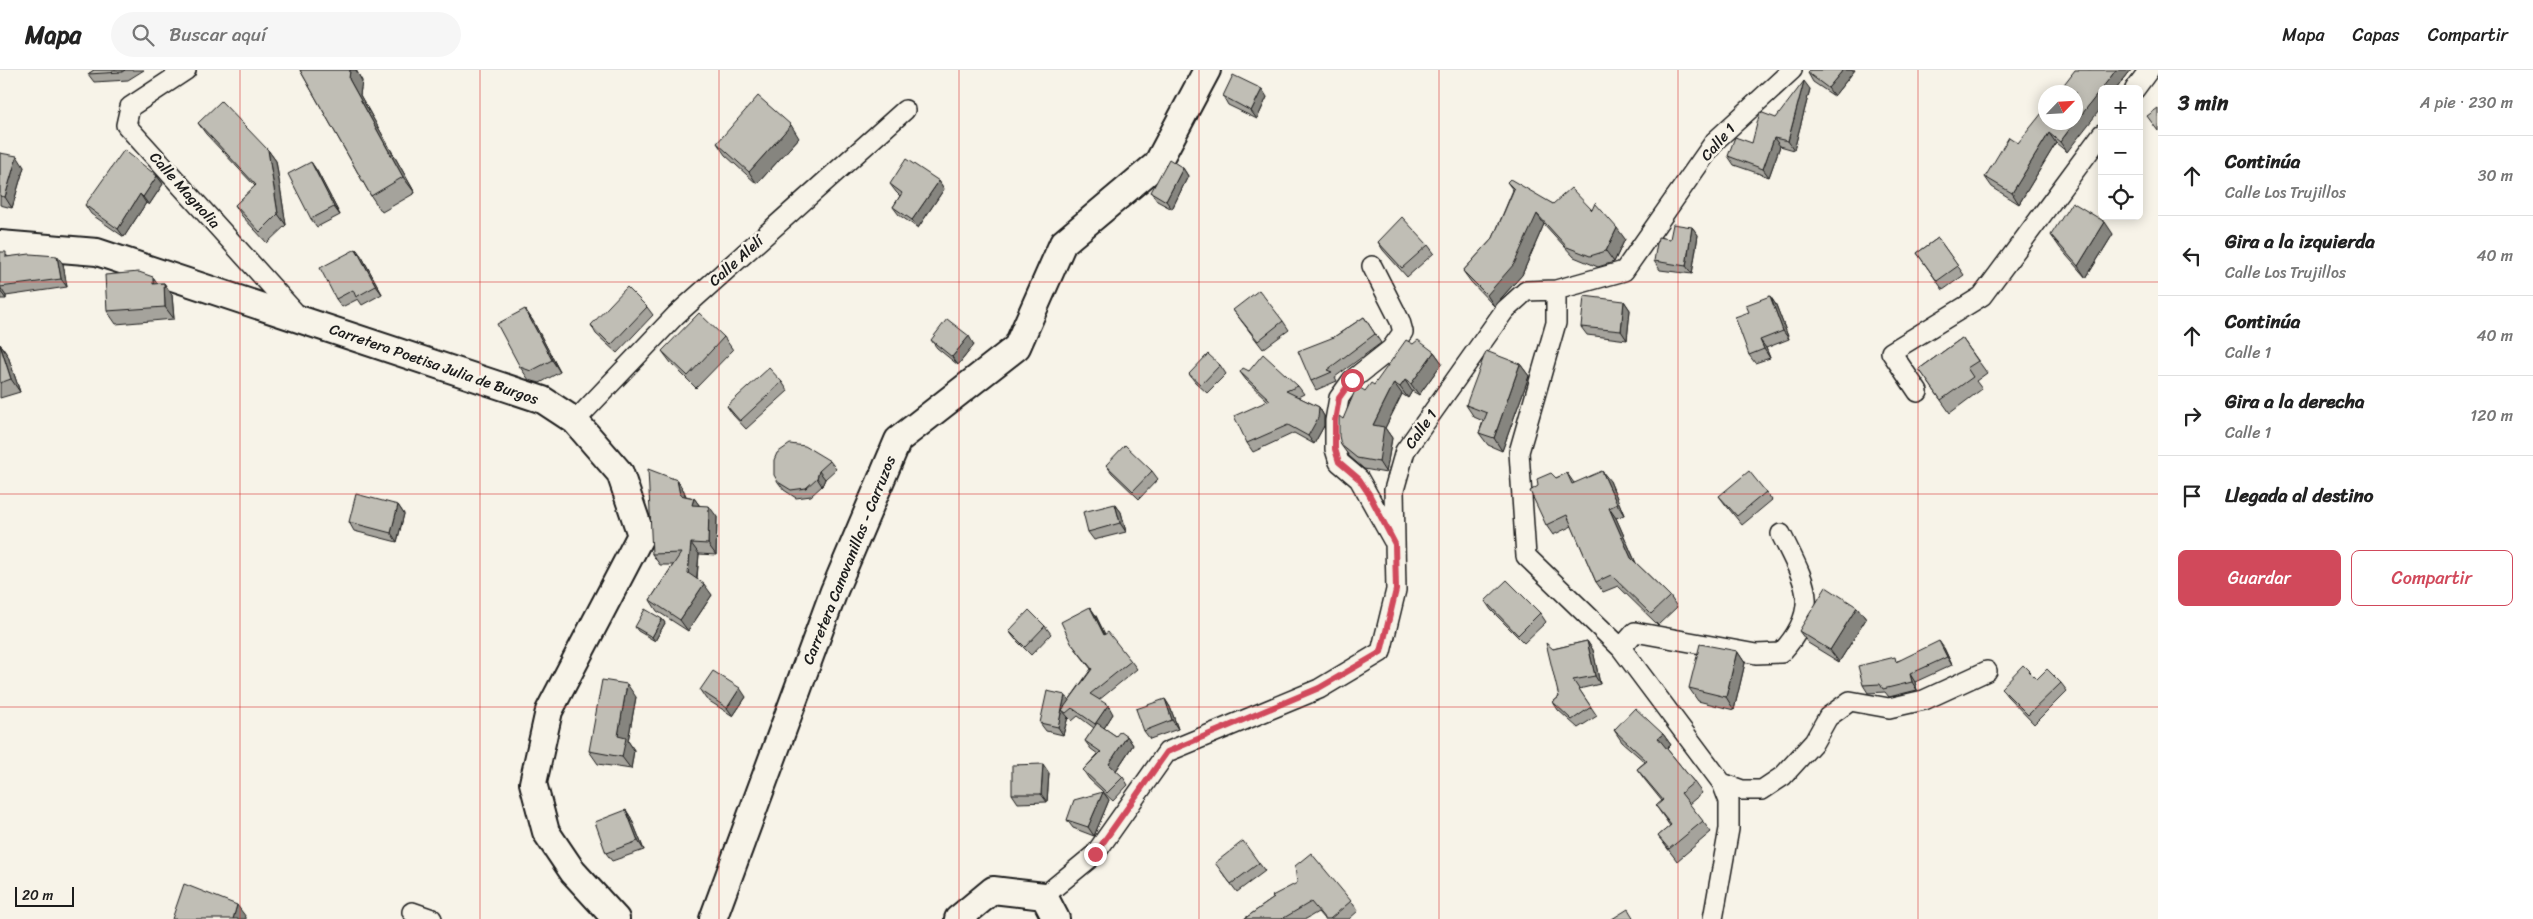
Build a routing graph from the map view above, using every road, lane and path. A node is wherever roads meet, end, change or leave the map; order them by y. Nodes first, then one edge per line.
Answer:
1 (185, 70) edge
2 (1208, 70) edge
3 (1792, 70) edge
4 (2149, 70) edge
5 (2138, 85) edge
6 (905, 110) dead end
7 (2098, 139) edge
8 (0, 244) edge
9 (1372, 266) dead end
10 (1556, 290) junction
11 (301, 319) junction
12 (1918, 392) dead end
13 (575, 420) junction
14 (1781, 534) dead end
15 (1395, 544) junction
16 (1621, 648) junction
17 (1988, 671) dead end
18 (1722, 783) junction
19 (1044, 896) junction
20 (412, 912) dead end
21 (432, 919) edge
22 (616, 919) edge
23 (713, 919) edge
24 (958, 919) edge
25 (1056, 919) edge
26 (1713, 919) edge

1 - 11 street, Calle Magnolia
2 - 23 street, Carretera Canovanillas - Carruzos
3 - 10 street, Calle 1
4 - 5 street
6 - 13 street, Calle Alelí
7 - 12 street
8 - 11 street, Carretera Poetisa Julia de Burgos
9 - 15 street
10 - 15 street, Calle 1
10 - 16 street
11 - 13 street, Carretera Poetisa Julia de Burgos
13 - 22 street, Carretera Poetisa Julia de Burgos
14 - 16 street
15 - 19 street, Calle 1
16 - 18 street
17 - 18 street
18 - 26 street
19 - 24 street
19 - 25 street
20 - 21 street

